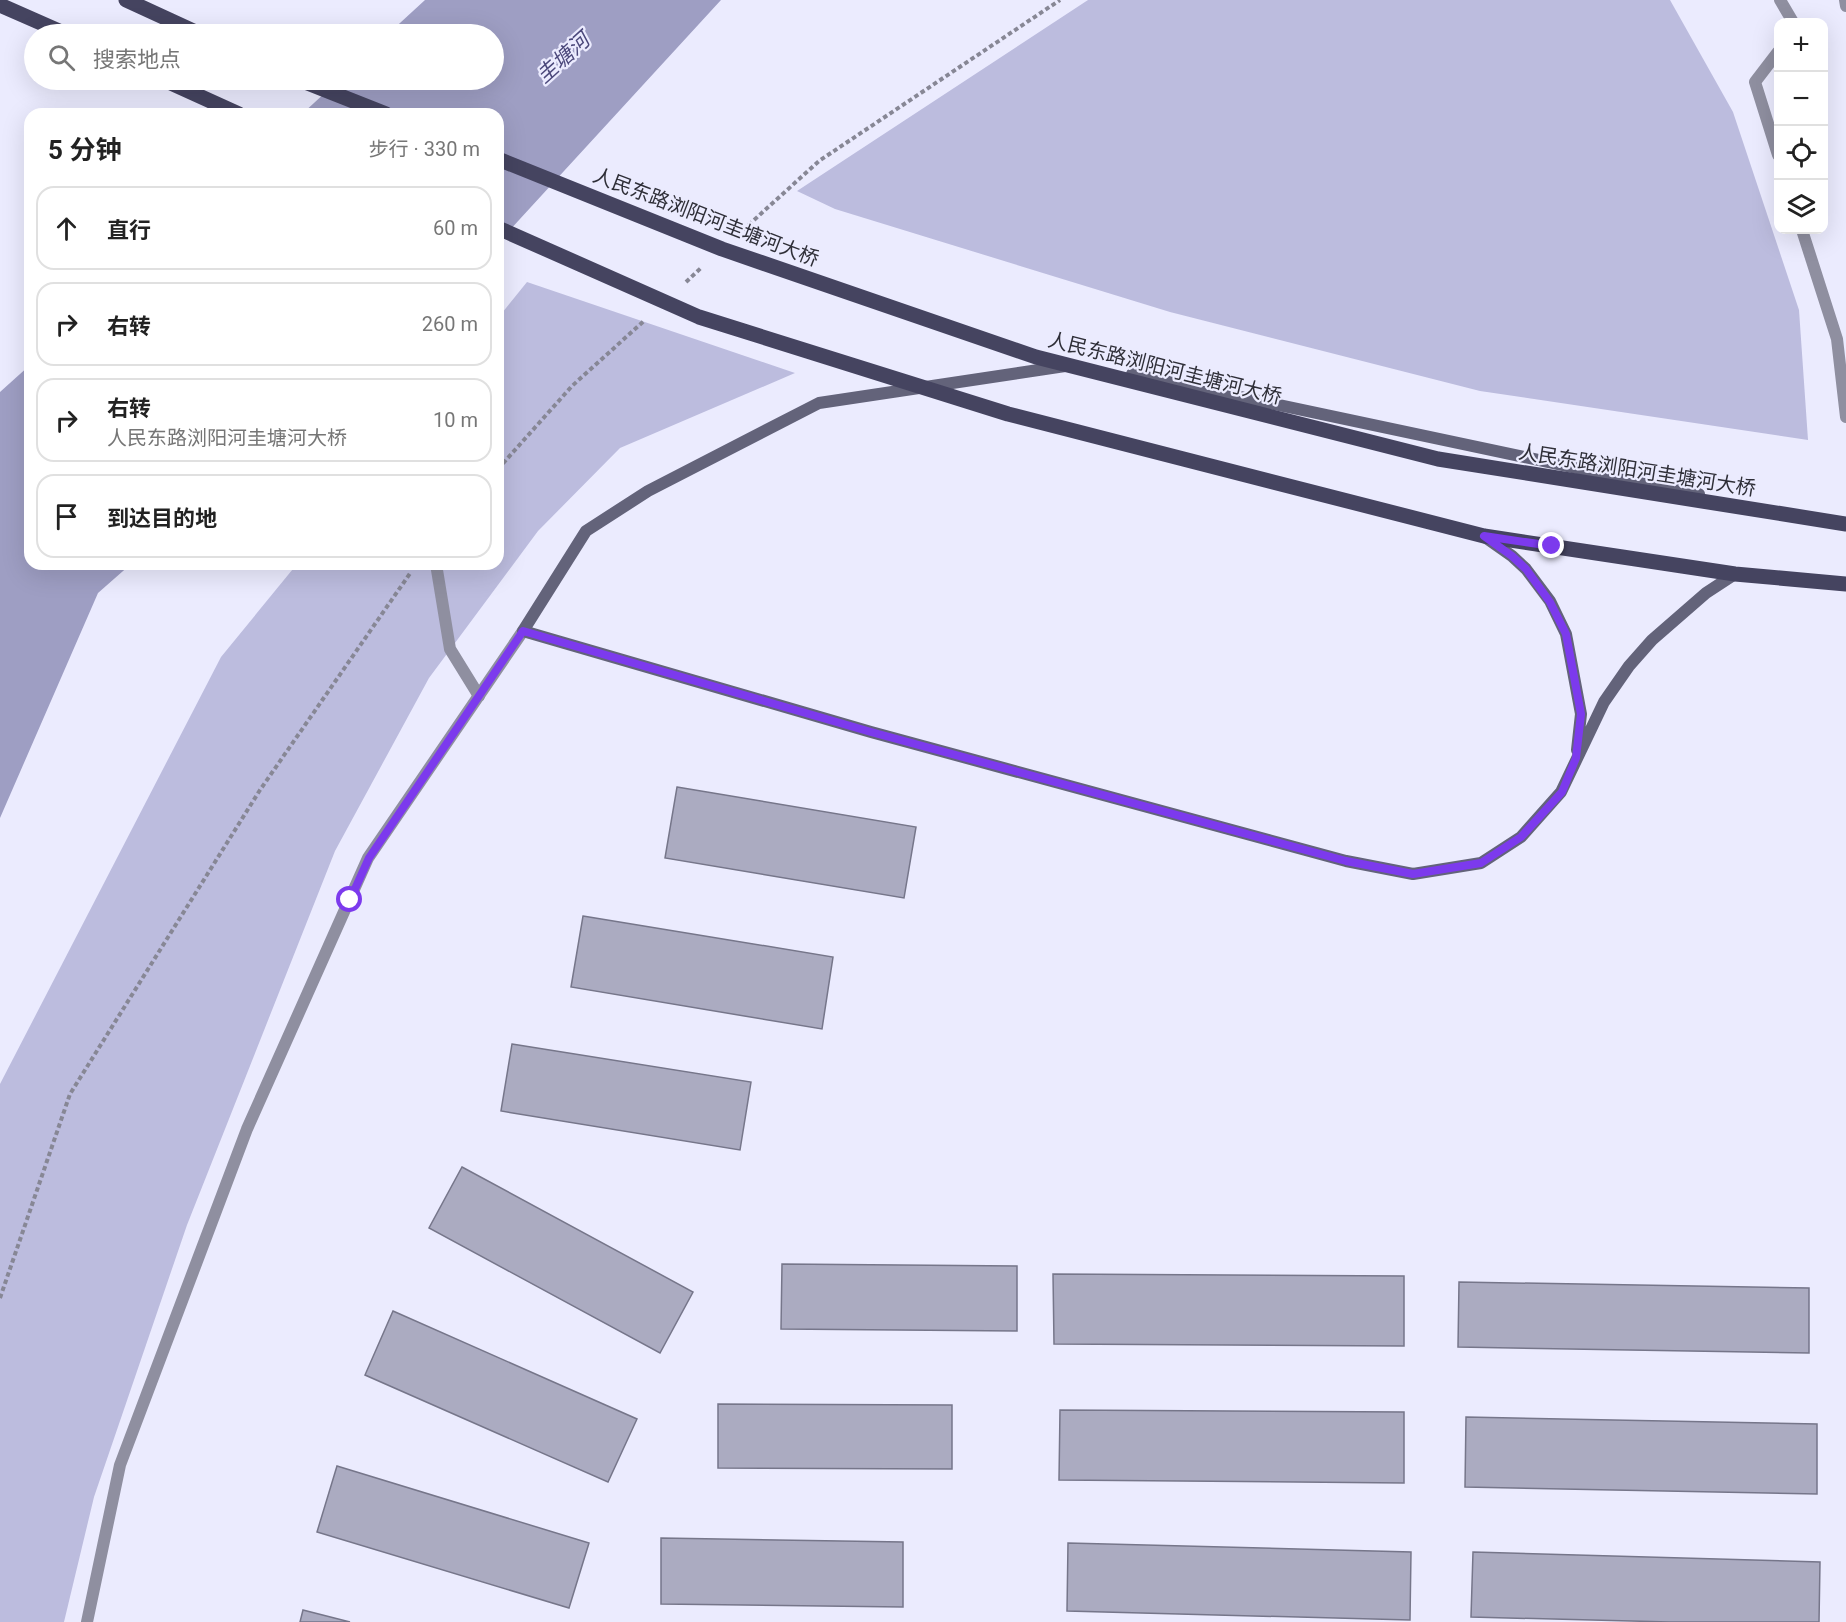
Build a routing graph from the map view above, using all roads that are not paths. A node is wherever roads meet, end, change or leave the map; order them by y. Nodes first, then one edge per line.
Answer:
1 (126, 0) edge
2 (1780, 0) edge
3 (1845, 0) edge
4 (0, 5) edge
5 (1846, 6) edge
6 (1791, 18) edge
7 (43, 24) edge
8 (178, 24) edge
9 (1774, 58) edge
10 (186, 90) edge
11 (325, 90) edge
12 (226, 108) edge
13 (371, 108) edge
14 (1774, 140) edge
15 (504, 161) edge
16 (504, 231) edge
17 (1803, 234) edge
18 (1846, 417) edge
19 (1846, 524) edge
20 (1484, 536) junction
21 (437, 570) edge
22 (1735, 574) junction
23 (1846, 584) edge
24 (523, 631) junction
25 (479, 696) junction
26 (1576, 758) junction
27 (87, 1622) edge

1 - 8 main road
2 - 6 street
3 - 5 street
4 - 7 main road
9 - 14 street
10 - 12 main road
11 - 13 main road
15 - 19 main road, 人民东路浏阳河圭塘河大桥
16 - 20 main road
17 - 18 street
19 - 24 main road
20 - 22 main road
20 - 26 main road
21 - 25 street
22 - 23 main road
22 - 26 main road
24 - 25 street
24 - 26 main road
25 - 27 street

